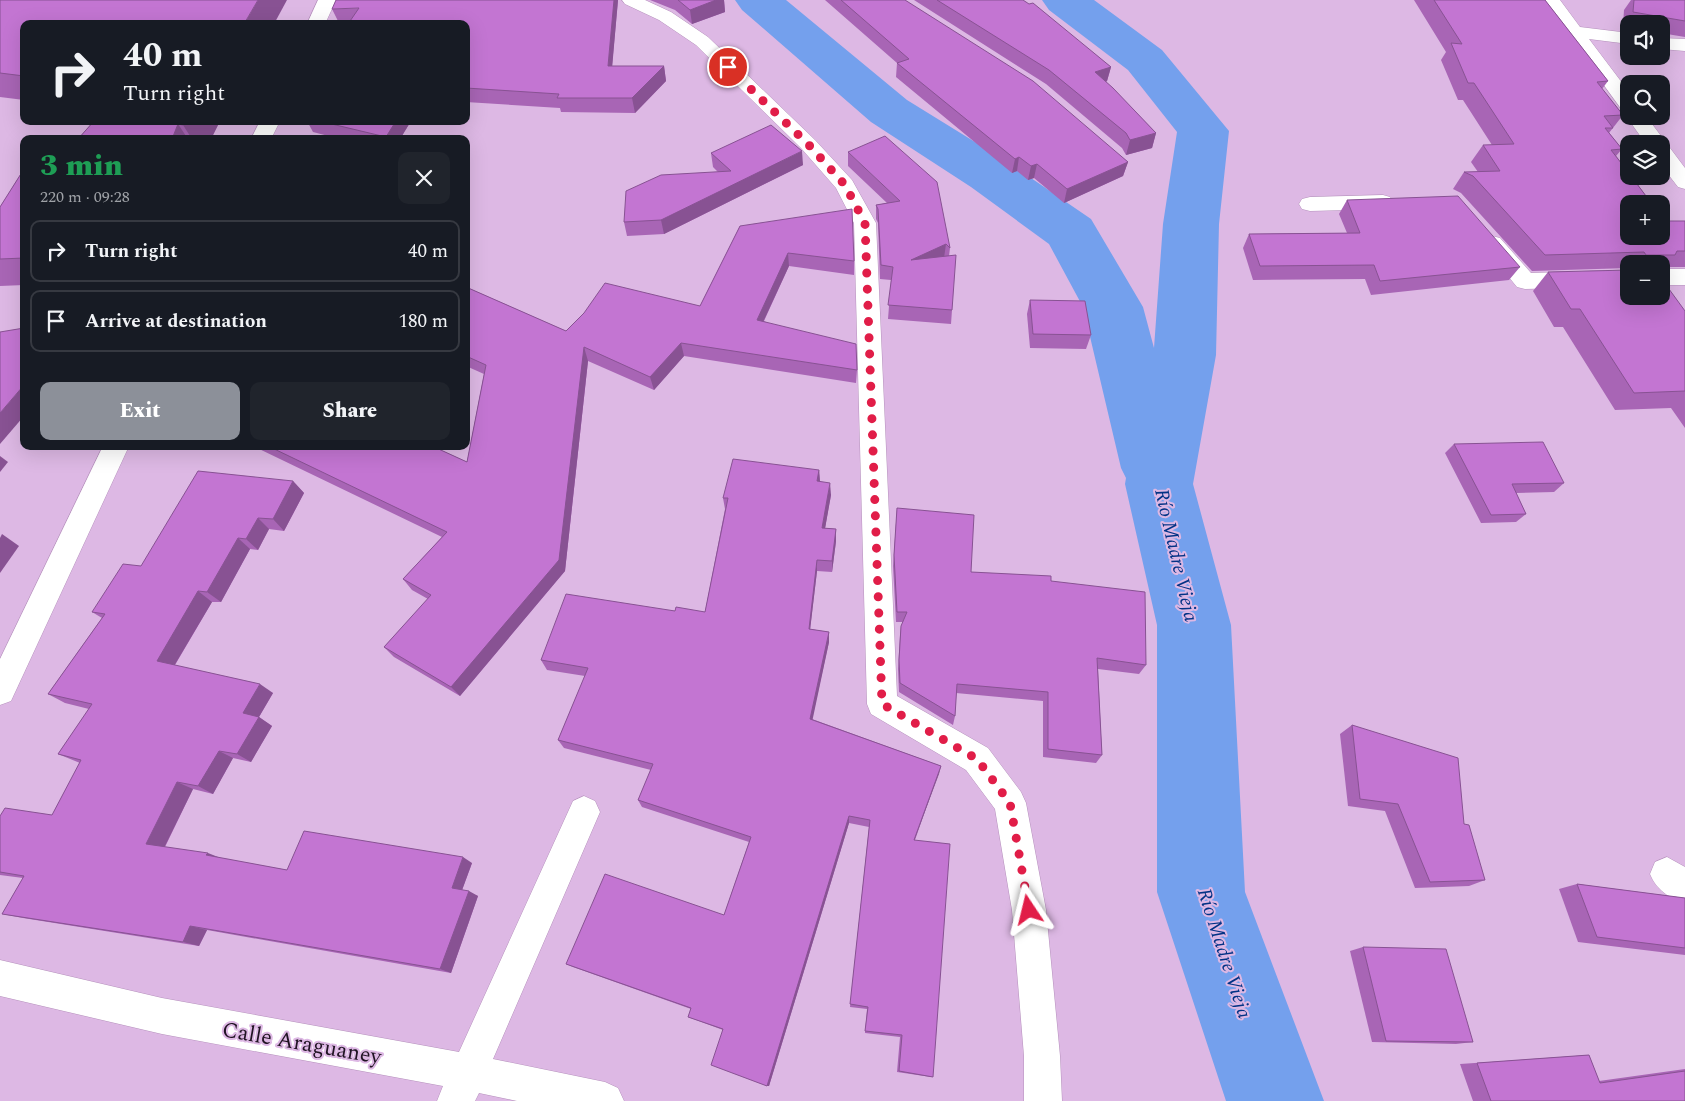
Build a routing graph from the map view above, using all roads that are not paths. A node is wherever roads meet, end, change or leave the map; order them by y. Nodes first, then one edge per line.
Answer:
1 (327, 0) edge
2 (631, 0) edge
3 (1550, 0) edge
4 (318, 20) edge
5 (1574, 32) junction
6 (1620, 38) edge
7 (1670, 44) edge
8 (1685, 46) edge
9 (1620, 94) edge
10 (1670, 162) edge
11 (1685, 182) edge
12 (1405, 201) edge
13 (1310, 204) dead end
14 (1479, 228) edge
15 (1670, 277) edge
16 (1685, 277) edge
17 (1620, 278) edge
18 (114, 450) edge
19 (0, 691) edge
20 (584, 812) dead end
21 (0, 978) edge
22 (461, 1087) edge
23 (605, 1101) edge
24 (1042, 1101) edge

1 - 4 street
2 - 24 street
3 - 5 street
5 - 6 street
5 - 9 street
7 - 8 street
10 - 11 street
12 - 13 street
14 - 17 street
15 - 16 street
18 - 19 street
20 - 22 street
21 - 22 street, Calle Araguaney
22 - 23 street, Calle Araguaney

